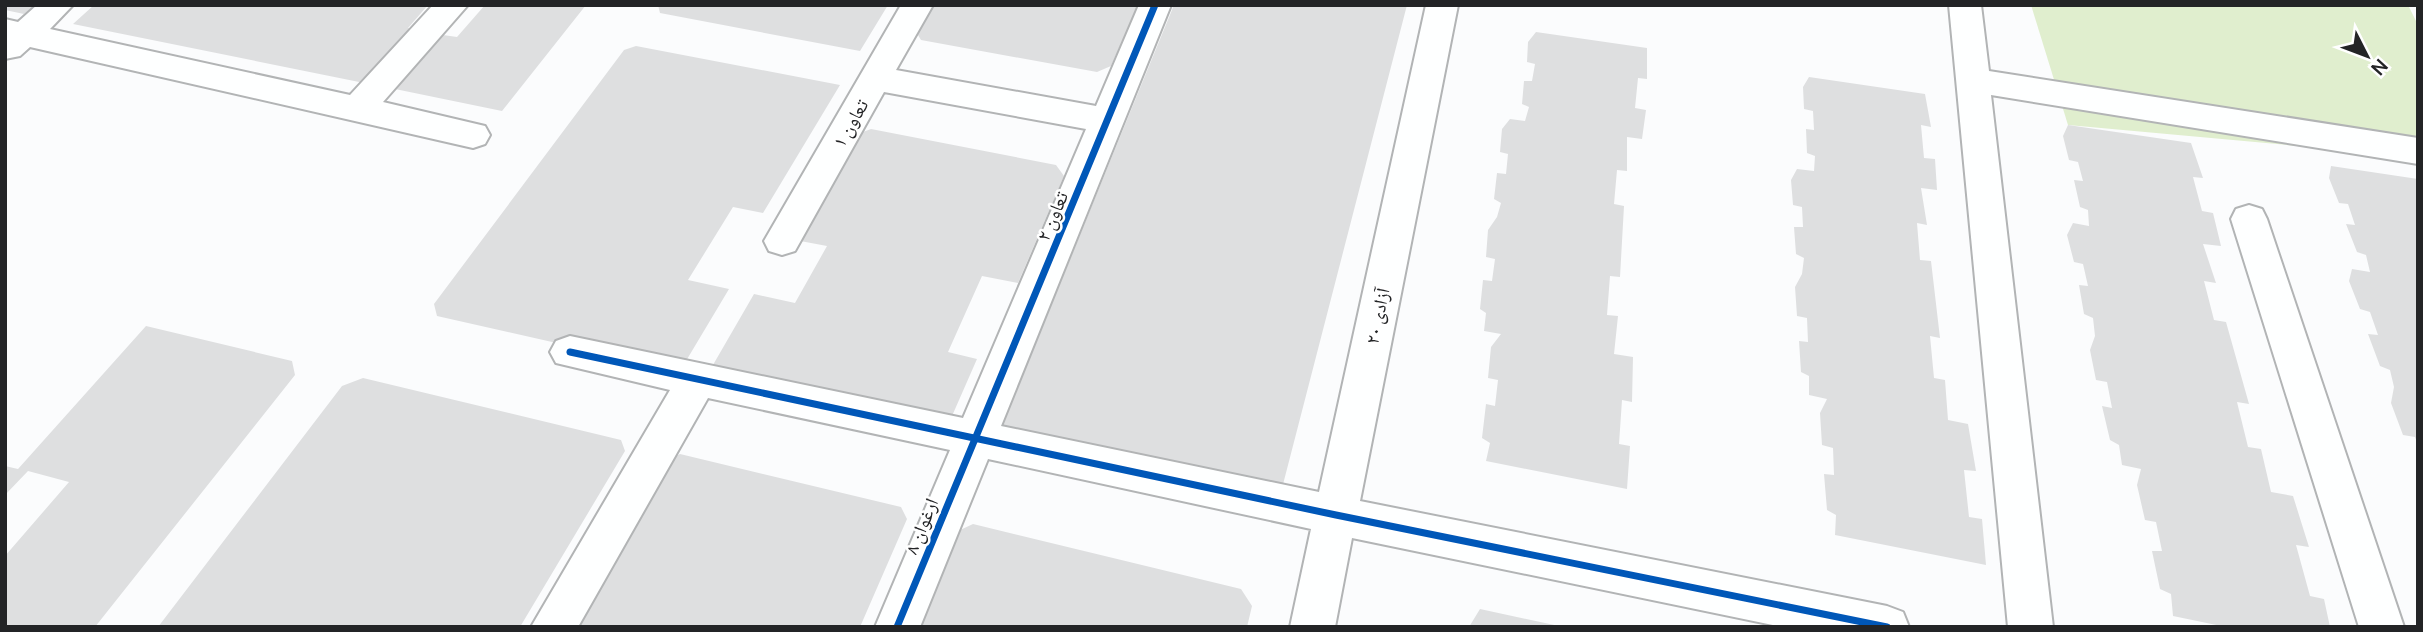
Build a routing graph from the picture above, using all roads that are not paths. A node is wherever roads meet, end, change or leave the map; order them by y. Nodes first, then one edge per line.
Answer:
1 (57, 5) edge
2 (452, 5) edge
3 (917, 5) edge
4 (1155, 5) edge
5 (1442, 5) edge
6 (1965, 5) edge
7 (11, 38) edge
8 (875, 78) junction
9 (1973, 80) junction
10 (357, 109) junction
11 (1109, 121) junction
12 (473, 135) dead end
13 (2418, 151) edge
14 (2249, 219) dead end
15 (782, 241) dead end
16 (570, 352) dead end
17 (697, 380) junction
18 (975, 438) junction
19 (1336, 515) junction
20 (553, 627) edge
21 (897, 627) edge
22 (1312, 627) edge
23 (1888, 627) edge
24 (2031, 627) edge
25 (2382, 627) edge

1 - 7 street
2 - 10 street
3 - 8 street, تعاون ۱
4 - 11 street, تعاون ۲
5 - 19 street, آزادی ۲۰
6 - 9 street
7 - 10 street
8 - 11 street
8 - 15 street, تعاون ۱
9 - 13 street
9 - 24 street
10 - 12 street
11 - 18 street, تعاون ۲
14 - 25 street
16 - 17 street
17 - 18 street
17 - 20 street
18 - 19 street
18 - 21 street, ارغوان ۸
19 - 22 street, آزادی ۲۰
19 - 23 street

